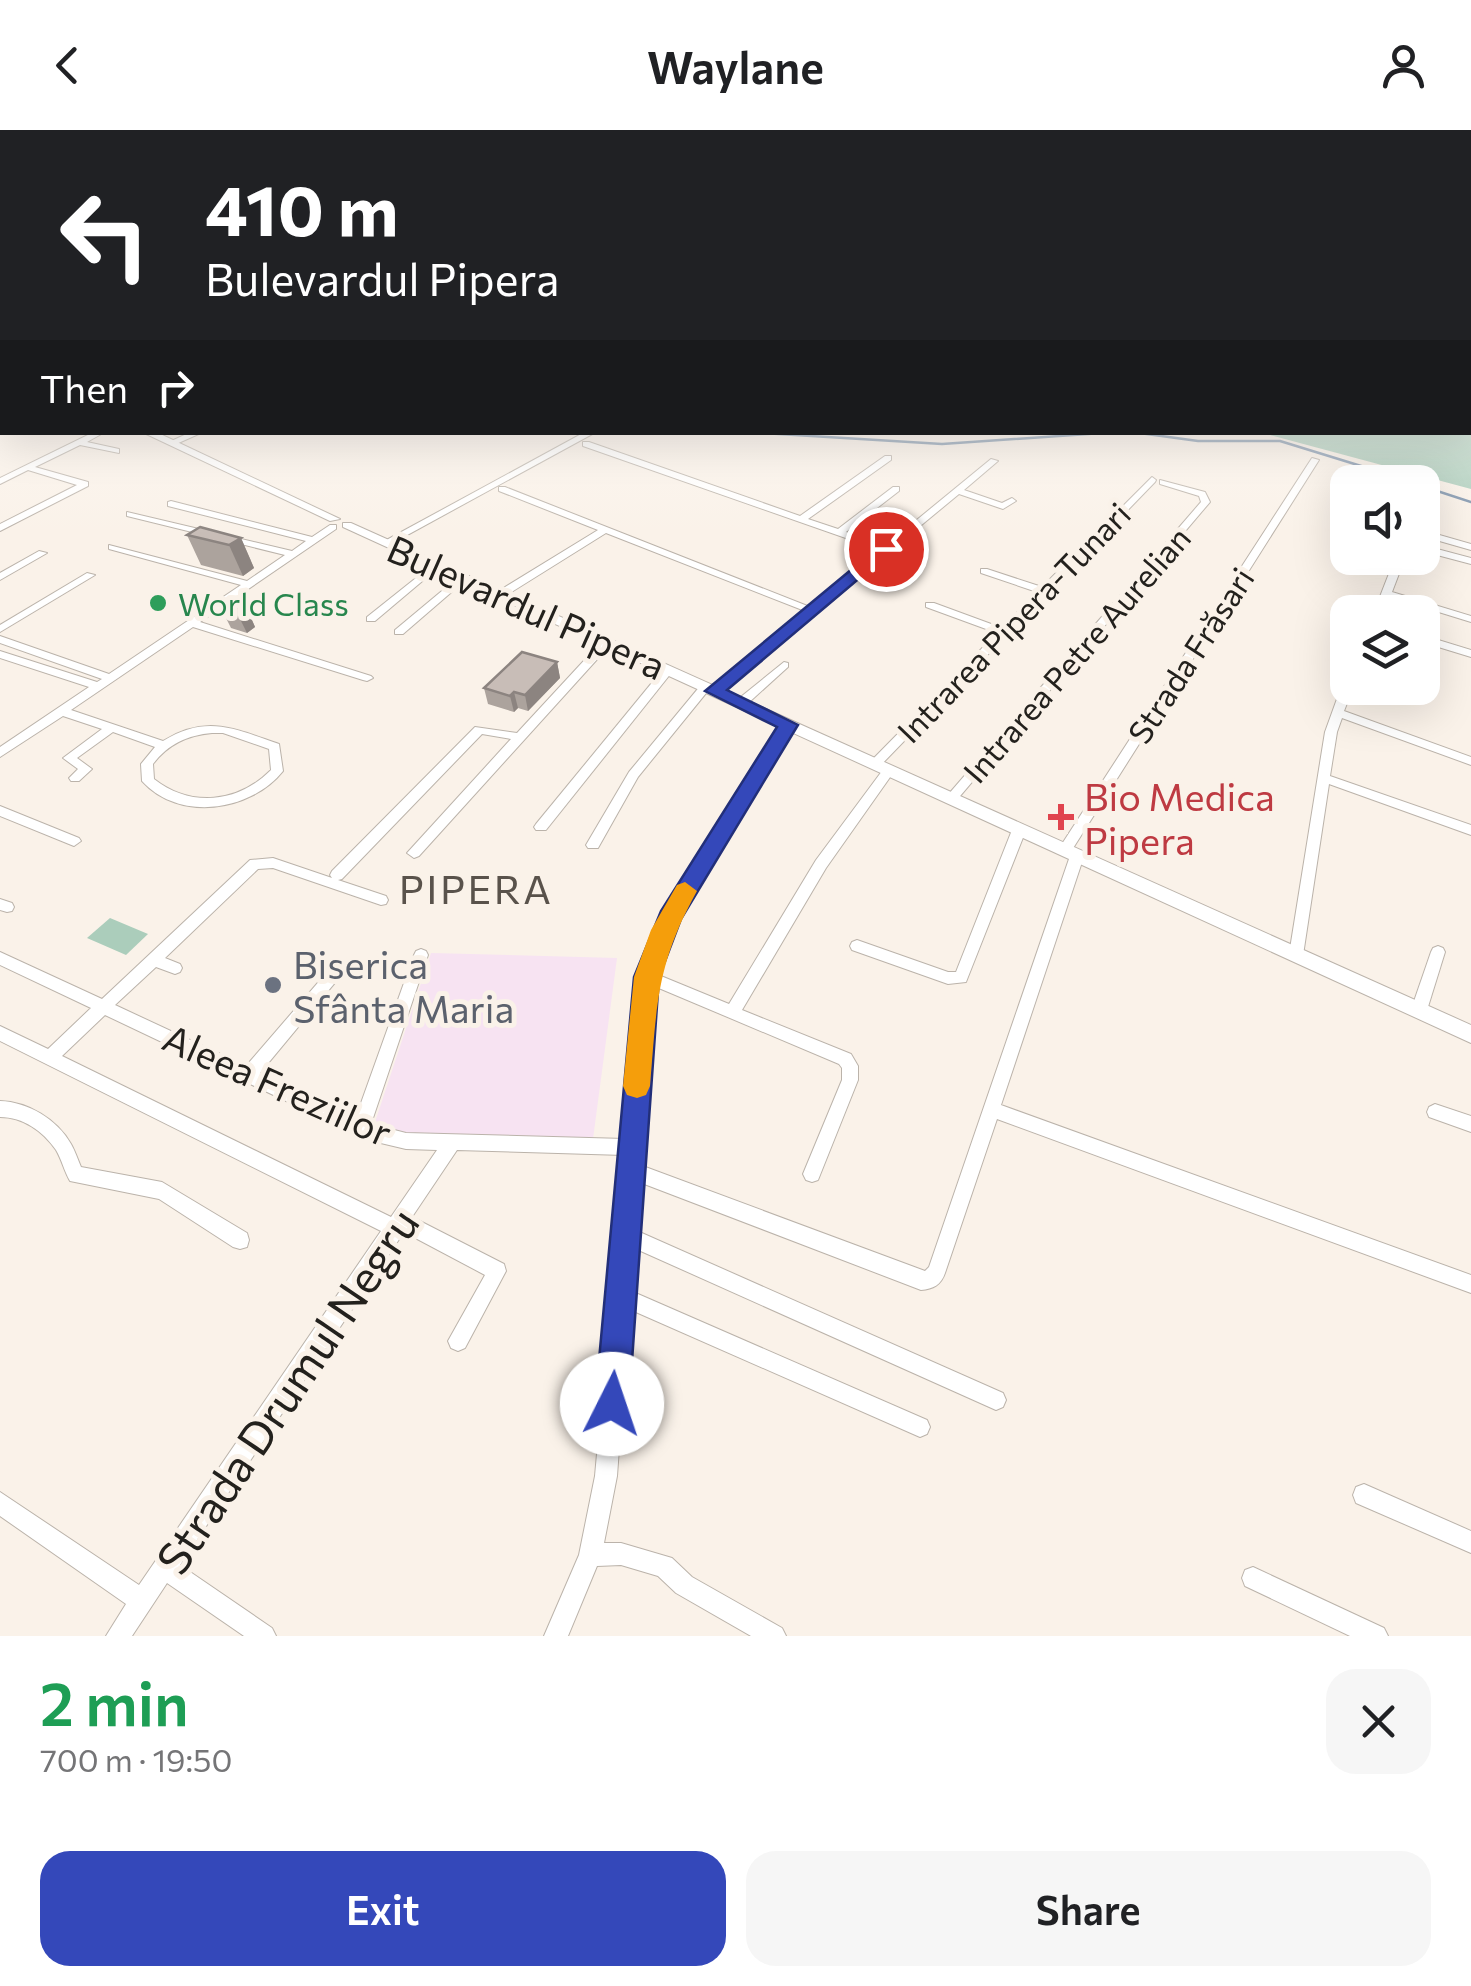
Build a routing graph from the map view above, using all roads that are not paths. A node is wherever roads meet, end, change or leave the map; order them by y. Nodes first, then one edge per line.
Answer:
1 (97, 435) edge
2 (153, 435) edge
3 (192, 435) edge
4 (586, 435) edge
5 (84, 441) junction
6 (171, 444) junction
7 (586, 444) dead end
8 (116, 451) dead end
9 (888, 458) dead end
10 (1316, 460) dead end
11 (994, 461) dead end
12 (28, 468) junction
13 (0, 481) edge
14 (1158, 481) joint
15 (502, 489) dead end
16 (896, 489) dead end
17 (958, 491) junction
18 (1012, 501) dead end
19 (171, 504) dead end
20 (130, 514) dead end
21 (802, 519) junction
22 (333, 523) junction
23 (0, 528) edge
24 (606, 530) junction
25 (840, 532) junction
26 (1440, 539) edge
27 (313, 540) junction
28 (386, 542) junction
29 (112, 547) dead end
30 (1471, 547) edge
31 (886, 549) junction
32 (42, 553) dead end
33 (1440, 553) edge
34 (292, 554) junction
35 (1471, 562) edge
36 (436, 564) junction
37 (984, 571) dead end
38 (90, 575) dead end
39 (1393, 575) edge
40 (0, 577) edge
41 (464, 577) junction
42 (248, 584) junction
43 (1043, 591) junction
44 (1386, 593) joint
45 (501, 594) junction
46 (930, 605) dead end
47 (810, 610) junction
48 (372, 619) dead end
49 (1471, 619) edge
50 (191, 623) junction
51 (0, 629) edge
52 (400, 632) dead end
53 (1004, 632) junction
54 (0, 639) edge
55 (606, 642) junction
56 (1440, 644) edge
57 (0, 654) edge
58 (1471, 654) edge
59 (784, 665) dead end
60 (668, 670) junction
61 (110, 678) junction
62 (368, 678) dead end
63 (98, 686) junction
64 (710, 689) junction
65 (741, 703) junction
66 (1341, 705) edge
67 (61, 711) junction
68 (1338, 713) junction
69 (788, 725) junction
70 (110, 728) junction
71 (519, 736) junction
72 (163, 745) junction
73 (0, 753) edge
74 (1471, 760) edge
75 (882, 767) junction
76 (75, 778) dead end
77 (1324, 778) junction
78 (951, 799) junction
79 (0, 811) edge
80 (542, 827) dead end
81 (1019, 830) junction
82 (1471, 830) edge
83 (74, 841) dead end
84 (592, 846) dead end
85 (414, 853) dead end
86 (1071, 853) junction
87 (338, 875) dead end
88 (381, 900) dead end
89 (857, 946) dead end
90 (1438, 952) dead end
91 (421, 955) dead end
92 (1296, 955) junction
93 (0, 958) edge
94 (153, 959) junction
95 (175, 968) dead end
96 (333, 975) dead end
97 (647, 977) junction
98 (104, 1006) junction
99 (1419, 1010) junction
100 (732, 1012) junction
101 (0, 1033) edge
102 (1471, 1034) edge
103 (50, 1057) junction
104 (249, 1074) junction
105 (0, 1110) edge
106 (992, 1110) junction
107 (1434, 1112) dead end
108 (1471, 1124) edge
109 (360, 1128) junction
110 (452, 1143) junction
111 (632, 1147) junction
112 (630, 1170) junction
113 (812, 1174) dead end
114 (399, 1225) junction
115 (626, 1234) junction
116 (240, 1240) dead end
117 (1471, 1284) edge
118 (621, 1296) junction
119 (458, 1341) dead end
120 (996, 1400) dead end
121 (920, 1427) dead end
122 (1364, 1495) dead end
123 (0, 1503) edge
124 (1471, 1542) edge
125 (590, 1554) junction
126 (165, 1568) junction
127 (1253, 1578) dead end
128 (142, 1601) junction
129 (118, 1636) edge
130 (264, 1636) edge
131 (556, 1636) edge
132 (774, 1636) edge
133 (1376, 1636) edge

1 - 5 street
2 - 6 main road
3 - 6 street
4 - 28 street
5 - 8 street
5 - 12 street
6 - 22 main road
7 - 21 street
9 - 21 street
10 - 86 street, Strada Frăsari
11 - 17 street
12 - 13 street
12 - 23 street
14 - 43 street, Intrarea Pipera-Tunari
14 - 78 street, Intrarea Petre Aurelian
15 - 24 street
16 - 25 street
17 - 18 street
17 - 31 street
19 - 27 street
20 - 34 street
21 - 25 street
22 - 27 street
22 - 28 main road, Bulevardul Pipera
24 - 45 street
24 - 47 street
25 - 31 street
26 - 30 street
27 - 34 street
28 - 36 main road, Bulevardul Pipera
29 - 42 street
31 - 47 street
32 - 40 street
33 - 35 street
34 - 42 street
36 - 41 main road, Bulevardul Pipera
36 - 48 street
37 - 43 street
38 - 51 street
39 - 44 street
41 - 45 main road, Bulevardul Pipera
41 - 52 street
42 - 50 street
43 - 53 street, Intrarea Pipera-Tunari
44 - 49 street
45 - 55 main road, Bulevardul Pipera
46 - 53 street
47 - 64 street
50 - 61 street
50 - 62 street
53 - 75 street, Intrarea Pipera-Tunari
54 - 61 street
55 - 60 main road, Bulevardul Pipera
55 - 71 street
56 - 58 street
57 - 63 street
59 - 65 street
60 - 64 main road, Bulevardul Pipera
60 - 80 street
61 - 63 street
63 - 67 street
64 - 65 main road, Bulevardul Pipera
64 - 84 street
65 - 69 main road, Bulevardul Pipera
66 - 68 street
67 - 70 street
67 - 73 street
68 - 74 street
68 - 77 street
69 - 75 main road, Bulevardul Pipera
69 - 97 street
70 - 72 street
70 - 76 street
71 - 85 street
71 - 87 street
72 - 72 street
75 - 78 main road, Bulevardul Pipera
75 - 100 street, Intrarea Pipera-Tunari
77 - 82 street
77 - 92 street
78 - 81 main road, Bulevardul Pipera
79 - 83 street
81 - 86 main road, Bulevardul Pipera
81 - 89 street
86 - 92 main road, Bulevardul Pipera
86 - 106 street, Strada Frăsari
88 - 94 street
90 - 99 street
91 - 109 street
92 - 99 main road, Bulevardul Pipera
93 - 98 street, Aleea Freziilor
94 - 95 street
94 - 98 street
96 - 104 street
97 - 100 street
97 - 111 street
98 - 103 street
98 - 104 street, Aleea Freziilor
99 - 102 main road, Bulevardul Pipera
100 - 113 street
101 - 103 street
103 - 114 street
104 - 109 street, Aleea Freziilor
105 - 116 street
106 - 112 street, Strada Frăsari
106 - 117 street
107 - 108 street
109 - 110 street, Aleea Freziilor
110 - 111 street, Aleea Freziilor
110 - 114 street, Strada Drumul Negru
111 - 112 street
112 - 115 street
114 - 119 street
114 - 126 street, Strada Drumul Negru
115 - 118 street
115 - 120 street
118 - 121 street
118 - 125 street
122 - 124 street
123 - 128 street
125 - 131 street
125 - 132 street
126 - 128 street, Strada Drumul Negru
126 - 130 street
127 - 133 street
128 - 129 street, Strada Drumul Negru

